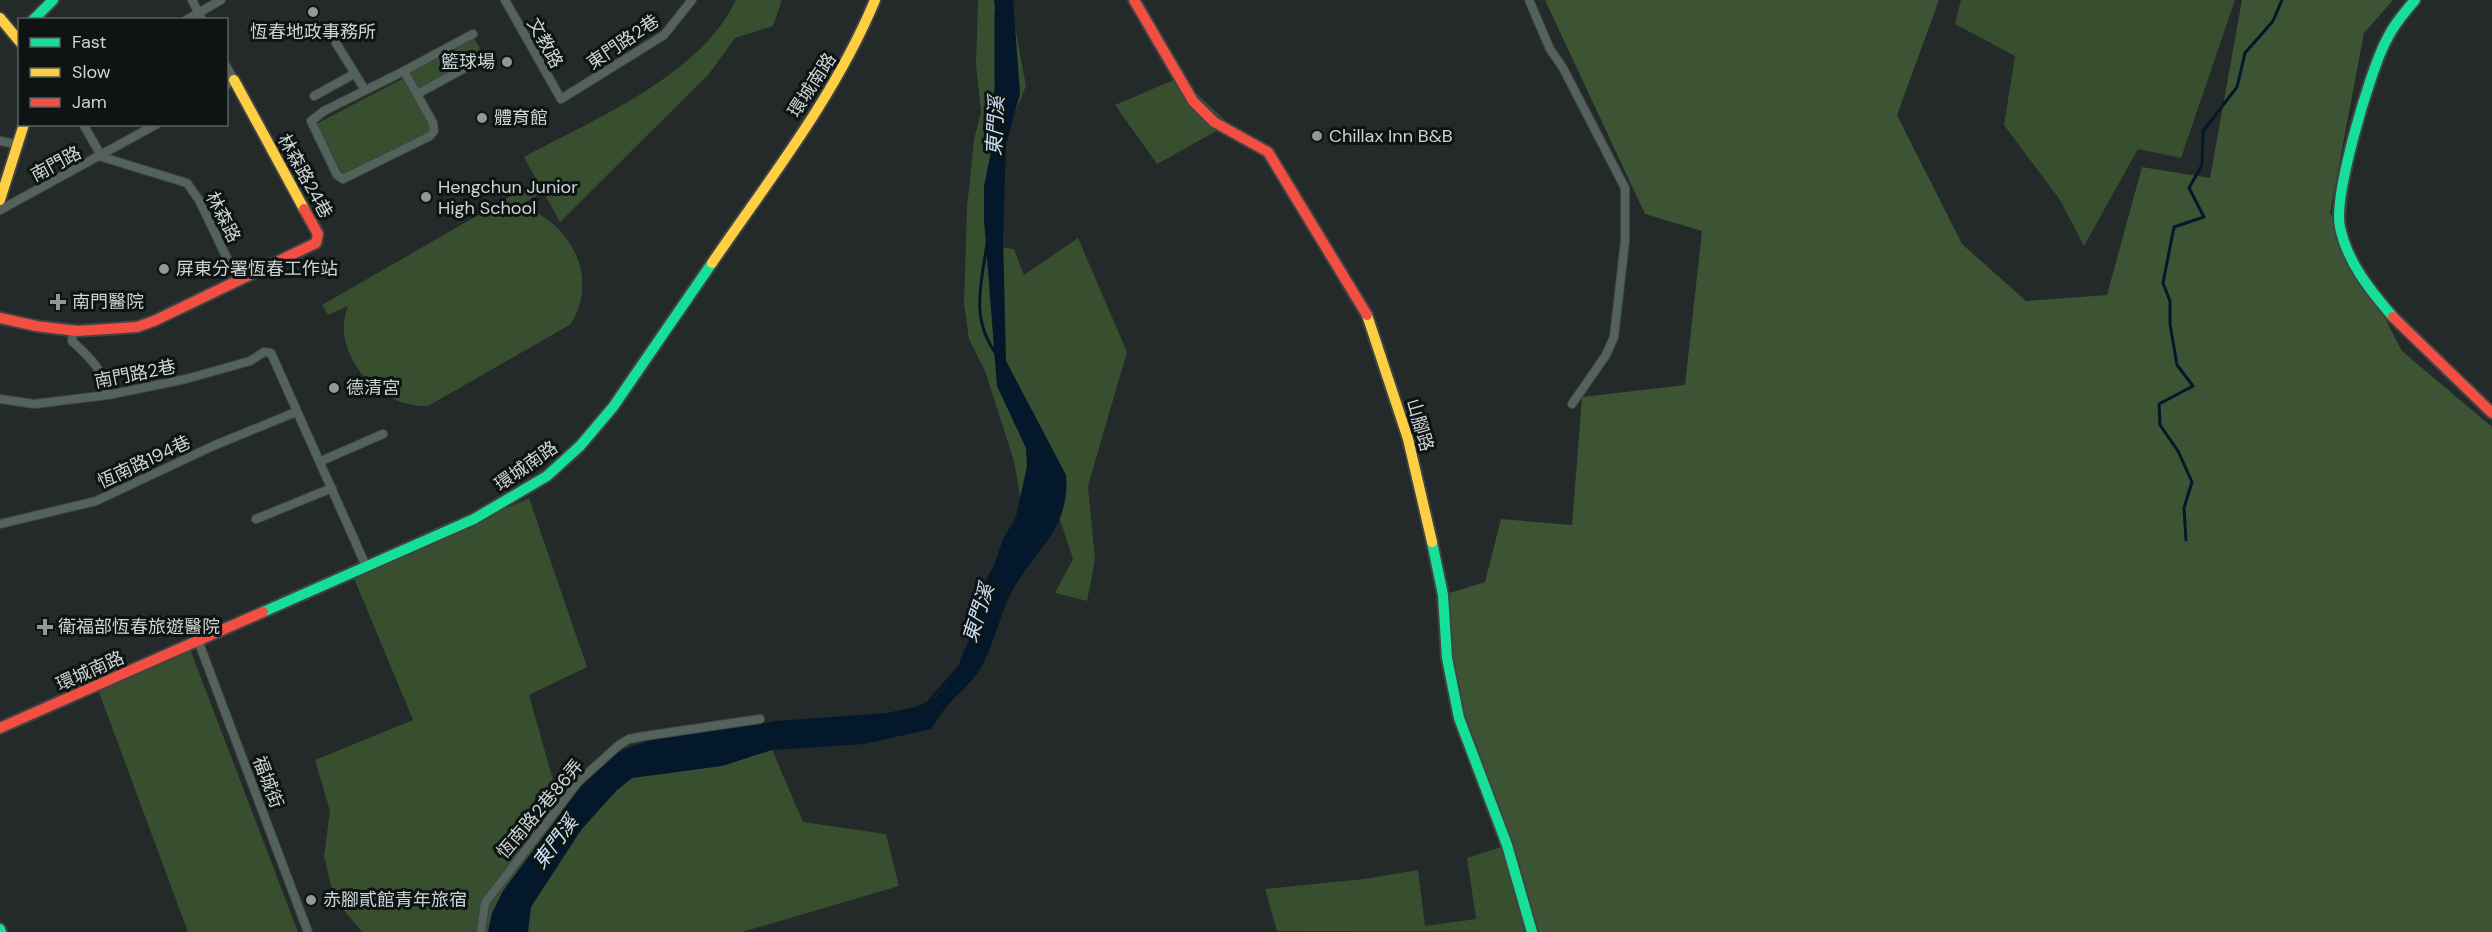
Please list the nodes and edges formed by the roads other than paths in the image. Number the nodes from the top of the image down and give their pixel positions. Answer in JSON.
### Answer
{"nodes":[{"id":1,"x":53,"y":0,"type":"edge"},
{"id":2,"x":192,"y":0,"type":"edge"},
{"id":3,"x":221,"y":0,"type":"edge"},
{"id":4,"x":505,"y":0,"type":"edge"},
{"id":5,"x":692,"y":0,"type":"edge"},
{"id":6,"x":875,"y":0,"type":"edge"},
{"id":7,"x":1134,"y":0,"type":"edge"},
{"id":8,"x":1529,"y":0,"type":"edge"},
{"id":9,"x":2415,"y":0,"type":"edge"},
{"id":10,"x":200,"y":16,"type":"edge"},
{"id":11,"x":0,"y":18,"type":"edge"},
{"id":12,"x":35,"y":18,"type":"edge"},
{"id":13,"x":473,"y":34,"type":"dead end"},
{"id":14,"x":18,"y":37,"type":"edge"},
{"id":15,"x":336,"y":43,"type":"dead end"},
{"id":16,"x":446,"y":49,"type":"junction"},
{"id":17,"x":486,"y":57,"type":"dead end"},
{"id":18,"x":404,"y":71,"type":"junction"},
{"id":19,"x":459,"y":71,"type":"junction"},
{"id":20,"x":354,"y":74,"type":"junction"},
{"id":21,"x":230,"y":82,"type":"edge"},
{"id":22,"x":365,"y":90,"type":"junction"},
{"id":23,"x":417,"y":94,"type":"junction"},
{"id":24,"x":561,"y":99,"type":"joint"},
{"id":25,"x":324,"y":111,"type":"junction"},
{"id":26,"x":23,"y":126,"type":"edge"},
{"id":27,"x":84,"y":126,"type":"edge"},
{"id":28,"x":155,"y":126,"type":"edge"},
{"id":29,"x":0,"y":141,"type":"edge"},
{"id":30,"x":16,"y":144,"type":"junction"},
{"id":31,"x":102,"y":157,"type":"junction"},
{"id":32,"x":0,"y":200,"type":"edge"},
{"id":33,"x":0,"y":210,"type":"edge"},
{"id":34,"x":238,"y":281,"type":"junction"},
{"id":35,"x":0,"y":318,"type":"edge"},
{"id":36,"x":74,"y":329,"type":"junction"},
{"id":37,"x":108,"y":395,"type":"junction"},
{"id":38,"x":0,"y":399,"type":"edge"},
{"id":39,"x":1572,"y":404,"type":"dead end"},
{"id":40,"x":296,"y":412,"type":"junction"},
{"id":41,"x":2492,"y":413,"type":"edge"},
{"id":42,"x":383,"y":434,"type":"dead end"},
{"id":43,"x":321,"y":461,"type":"junction"},
{"id":44,"x":332,"y":488,"type":"junction"},
{"id":45,"x":256,"y":519,"type":"dead end"},
{"id":46,"x":0,"y":524,"type":"edge"},
{"id":47,"x":366,"y":566,"type":"junction"},
{"id":48,"x":199,"y":643,"type":"junction"},
{"id":49,"x":760,"y":719,"type":"dead end"},
{"id":50,"x":0,"y":728,"type":"edge"},
{"id":51,"x":308,"y":932,"type":"edge"},
{"id":52,"x":481,"y":932,"type":"edge"},
{"id":53,"x":1532,"y":932,"type":"edge"}],
"edges":[{"from":1,"to":12,"type":"street"},
{"from":2,"to":10,"type":"street"},
{"from":3,"to":10,"type":"street"},
{"from":4,"to":24,"type":"street","name":"文教路"},
{"from":5,"to":24,"type":"street","name":"東門路2巷"},
{"from":6,"to":47,"type":"street","name":"環城南路"},
{"from":7,"to":53,"type":"street","name":"山腳路"},
{"from":8,"to":39,"type":"street"},
{"from":9,"to":41,"type":"street"},
{"from":11,"to":14,"type":"street"},
{"from":13,"to":16,"type":"street"},
{"from":15,"to":20,"type":"street"},
{"from":16,"to":18,"type":"street"},
{"from":16,"to":19,"type":"street"},
{"from":17,"to":19,"type":"street"},
{"from":18,"to":22,"type":"street"},
{"from":18,"to":23,"type":"street"},
{"from":19,"to":23,"type":"street"},
{"from":20,"to":22,"type":"street"},
{"from":20,"to":25,"type":"street"},
{"from":21,"to":34,"type":"street","name":"林森路24巷"},
{"from":22,"to":25,"type":"street"},
{"from":23,"to":25,"type":"street"},
{"from":26,"to":30,"type":"street"},
{"from":27,"to":31,"type":"street"},
{"from":28,"to":31,"type":"street","name":"南門路"},
{"from":29,"to":30,"type":"street"},
{"from":30,"to":32,"type":"street"},
{"from":31,"to":33,"type":"street","name":"南門路"},
{"from":31,"to":34,"type":"street","name":"林森路"},
{"from":34,"to":36,"type":"street"},
{"from":35,"to":36,"type":"street"},
{"from":36,"to":37,"type":"street"},
{"from":37,"to":38,"type":"street","name":"南門路2巷"},
{"from":37,"to":40,"type":"street","name":"南門路2巷"},
{"from":40,"to":43,"type":"street"},
{"from":40,"to":46,"type":"street","name":"恆南路194巷"},
{"from":42,"to":43,"type":"street"},
{"from":43,"to":44,"type":"street"},
{"from":44,"to":45,"type":"street"},
{"from":44,"to":47,"type":"street"},
{"from":47,"to":48,"type":"street","name":"環城南路"},
{"from":48,"to":50,"type":"street","name":"環城南路"},
{"from":48,"to":51,"type":"street","name":"福城街"},
{"from":49,"to":52,"type":"street","name":"恆南路2巷86弄"}]}
